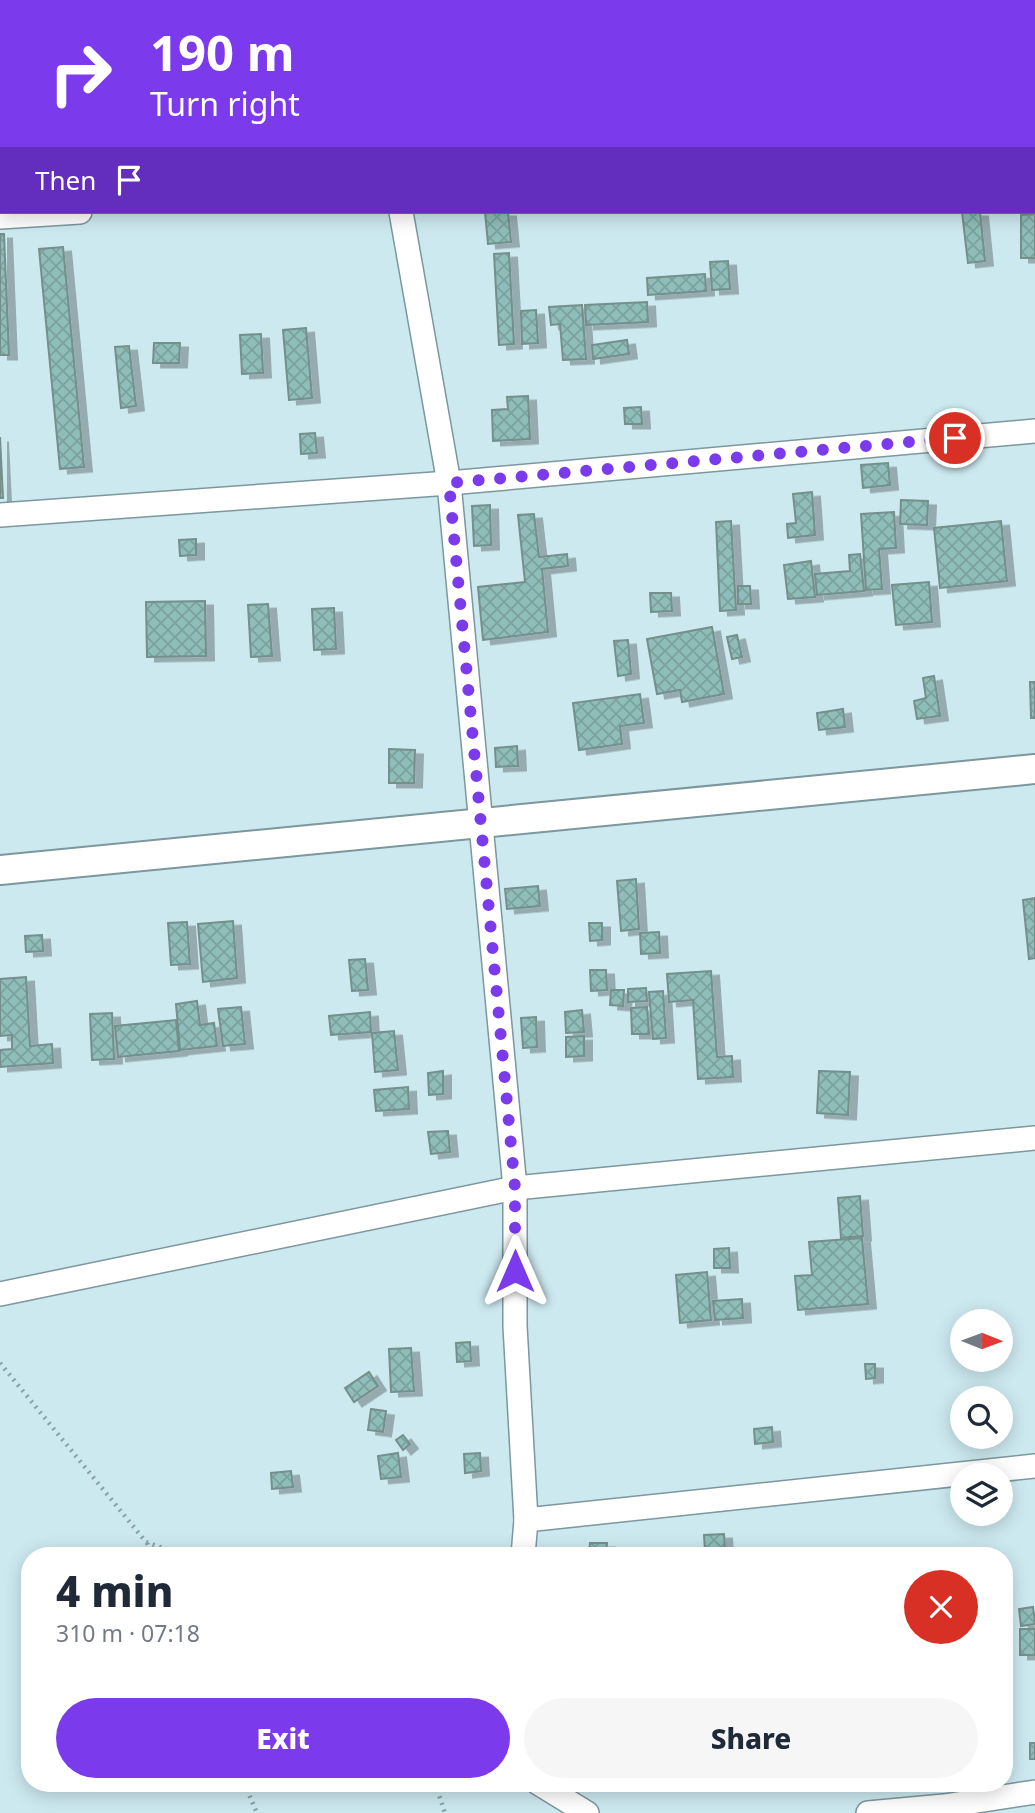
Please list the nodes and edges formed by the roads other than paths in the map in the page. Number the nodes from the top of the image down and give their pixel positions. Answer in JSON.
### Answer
{"nodes":[{"id":1,"x":48,"y":214,"type":"edge"},
{"id":2,"x":401,"y":214,"type":"edge"},
{"id":3,"x":0,"y":217,"type":"edge"},
{"id":4,"x":1035,"y":431,"type":"edge"},
{"id":5,"x":449,"y":483,"type":"junction"},
{"id":6,"x":0,"y":515,"type":"edge"},
{"id":7,"x":1035,"y":769,"type":"edge"},
{"id":8,"x":481,"y":824,"type":"junction"},
{"id":9,"x":0,"y":870,"type":"edge"},
{"id":10,"x":1035,"y":1138,"type":"edge"},
{"id":11,"x":515,"y":1188,"type":"junction"},
{"id":12,"x":0,"y":1294,"type":"edge"},
{"id":13,"x":1035,"y":1466,"type":"edge"},
{"id":14,"x":526,"y":1520,"type":"junction"},
{"id":15,"x":524,"y":1547,"type":"edge"},
{"id":16,"x":553,"y":1792,"type":"edge"},
{"id":17,"x":1035,"y":1792,"type":"edge"},
{"id":18,"x":587,"y":1813,"type":"edge"},
{"id":19,"x":869,"y":1813,"type":"edge"}],
"edges":[{"from":1,"to":3,"type":"street"},
{"from":2,"to":5,"type":"street"},
{"from":4,"to":5,"type":"street"},
{"from":5,"to":6,"type":"street"},
{"from":5,"to":8,"type":"street"},
{"from":7,"to":8,"type":"street"},
{"from":8,"to":9,"type":"street"},
{"from":8,"to":11,"type":"street"},
{"from":10,"to":11,"type":"street"},
{"from":11,"to":12,"type":"street"},
{"from":11,"to":14,"type":"street"},
{"from":13,"to":14,"type":"street"},
{"from":14,"to":15,"type":"street"},
{"from":16,"to":18,"type":"street"},
{"from":17,"to":19,"type":"street"}]}
